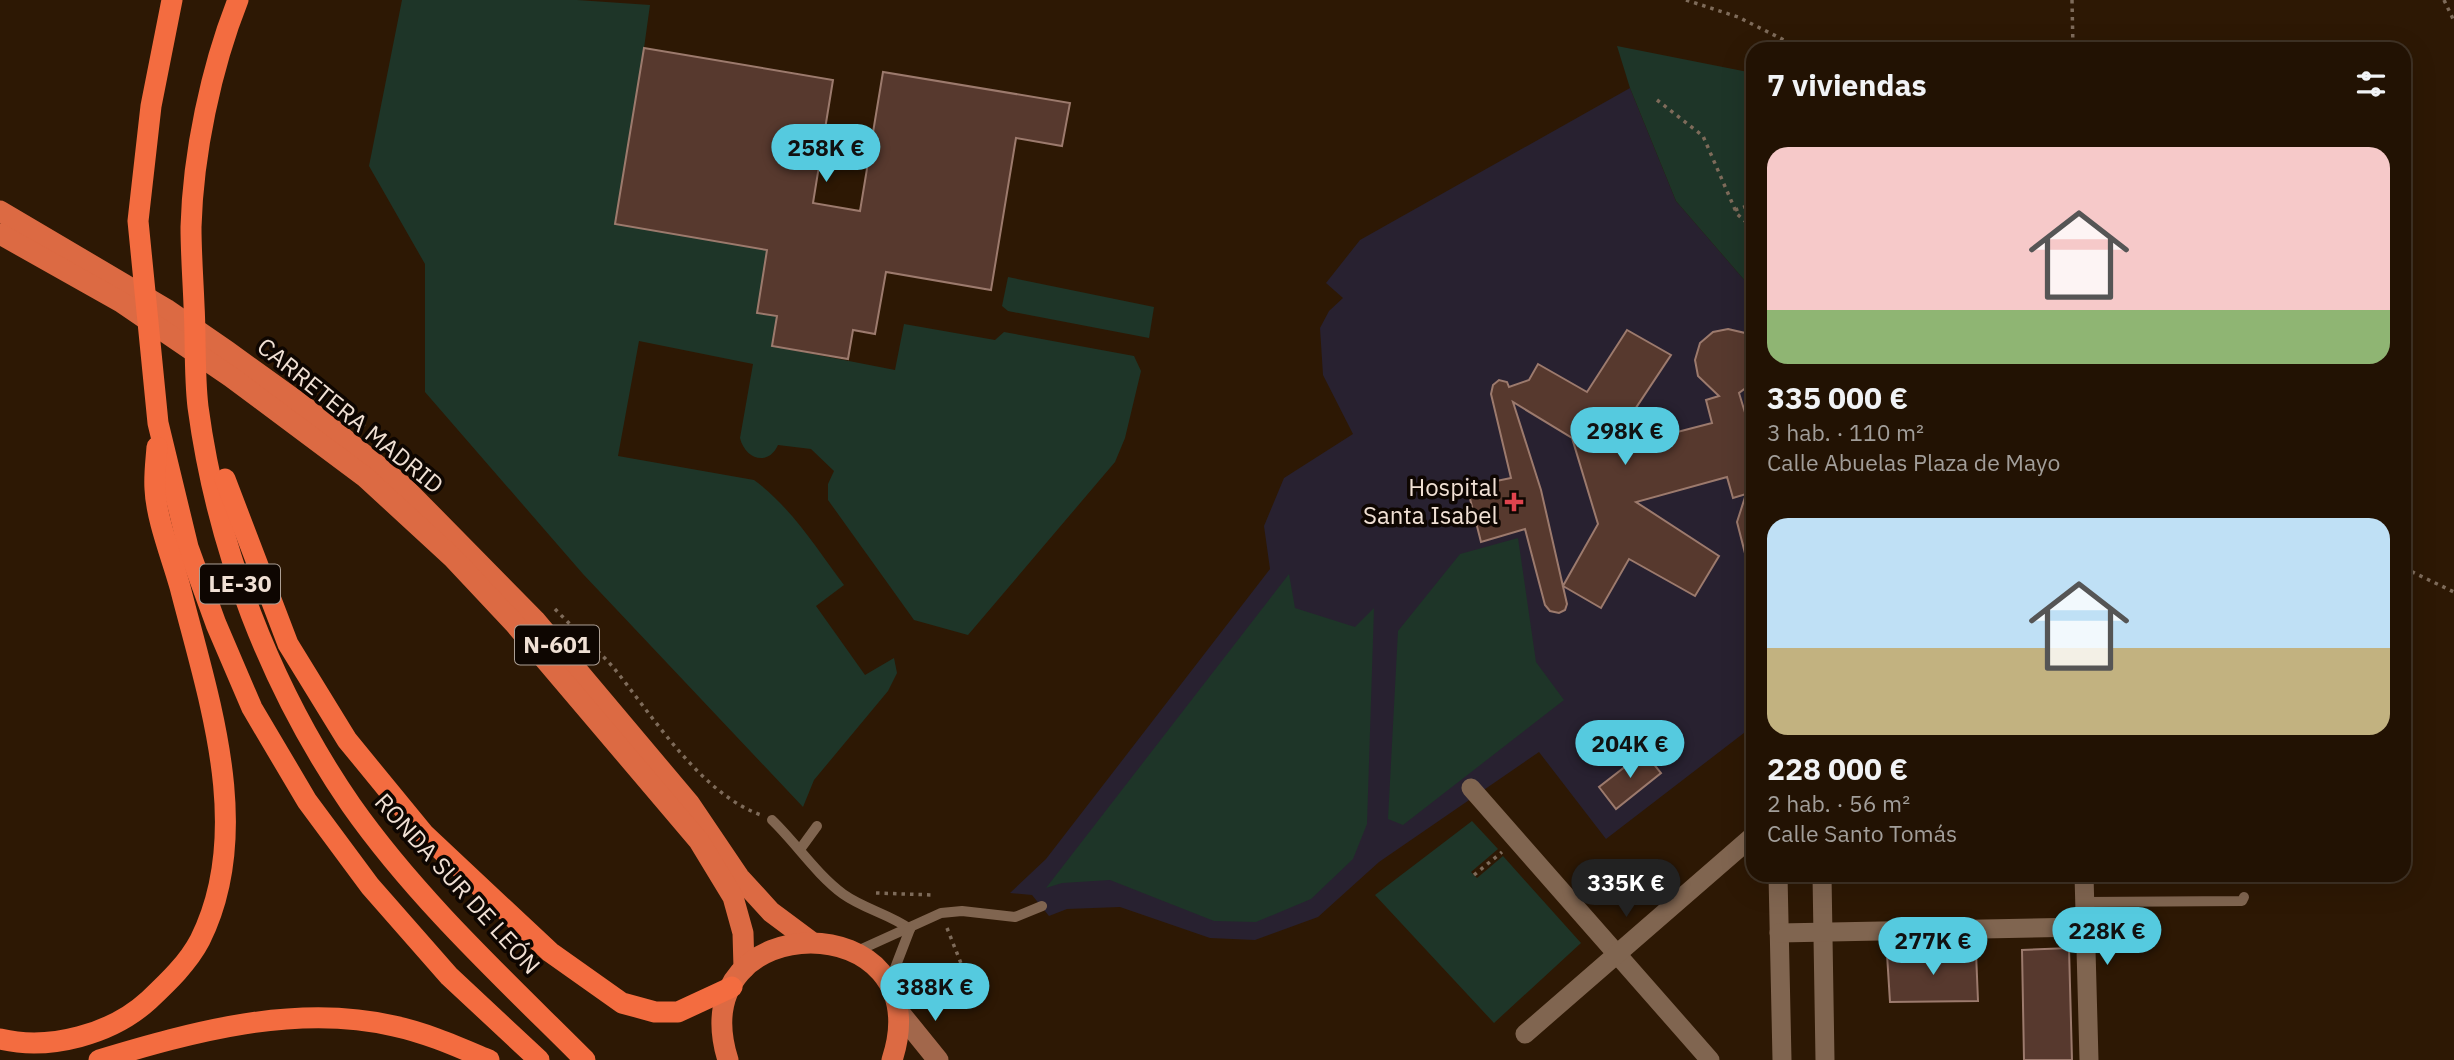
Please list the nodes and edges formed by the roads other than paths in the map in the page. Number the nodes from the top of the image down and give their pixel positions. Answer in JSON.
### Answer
{"nodes":[{"id":1,"x":172,"y":0,"type":"edge"},
{"id":2,"x":238,"y":0,"type":"edge"},
{"id":3,"x":0,"y":211,"type":"edge"},
{"id":4,"x":0,"y":234,"type":"edge"},
{"id":5,"x":198,"y":406,"type":"junction"},
{"id":6,"x":158,"y":424,"type":"junction"},
{"id":7,"x":1471,"y":788,"type":"dead end"},
{"id":8,"x":772,"y":820,"type":"dead end"},
{"id":9,"x":817,"y":826,"type":"dead end"},
{"id":10,"x":1746,"y":842,"type":"edge"},
{"id":11,"x":801,"y":848,"type":"junction"},
{"id":12,"x":1778,"y":882,"type":"edge"},
{"id":13,"x":1822,"y":882,"type":"edge"},
{"id":14,"x":2084,"y":882,"type":"edge"},
{"id":15,"x":2244,"y":897,"type":"dead end"},
{"id":16,"x":2085,"y":902,"type":"junction"},
{"id":17,"x":1042,"y":906,"type":"dead end"},
{"id":18,"x":2086,"y":927,"type":"junction"},
{"id":19,"x":910,"y":929,"type":"junction"},
{"id":20,"x":1823,"y":932,"type":"junction"},
{"id":21,"x":1779,"y":933,"type":"junction"},
{"id":22,"x":810,"y":941,"type":"junction"},
{"id":23,"x":855,"y":952,"type":"junction"},
{"id":24,"x":1616,"y":954,"type":"junction"},
{"id":25,"x":744,"y":968,"type":"junction"},
{"id":26,"x":732,"y":987,"type":"junction"},
{"id":27,"x":892,"y":990,"type":"junction"},
{"id":28,"x":899,"y":1012,"type":"junction"},
{"id":29,"x":1525,"y":1034,"type":"dead end"},
{"id":30,"x":0,"y":1040,"type":"edge"},
{"id":31,"x":99,"y":1060,"type":"edge"},
{"id":32,"x":489,"y":1060,"type":"edge"},
{"id":33,"x":539,"y":1060,"type":"edge"},
{"id":34,"x":585,"y":1060,"type":"edge"},
{"id":35,"x":728,"y":1060,"type":"edge"},
{"id":36,"x":892,"y":1060,"type":"edge"},
{"id":37,"x":938,"y":1060,"type":"edge"},
{"id":38,"x":1710,"y":1060,"type":"edge"},
{"id":39,"x":1782,"y":1060,"type":"edge"},
{"id":40,"x":1825,"y":1060,"type":"edge"},
{"id":41,"x":2089,"y":1060,"type":"edge"}],
"edges":[{"from":1,"to":6,"type":"highway","number":"LE-30"},
{"from":2,"to":5,"type":"highway","name":"RONDA SUR DE LEÓN","number":"LE-30"},
{"from":3,"to":22,"type":"highway","name":"CARRETERA MADRID","number":"N-601"},
{"from":4,"to":25,"type":"highway","name":"CARRETERA MADRID","number":"N-601"},
{"from":5,"to":26,"type":"highway"},
{"from":5,"to":34,"type":"highway","name":"RONDA SUR DE LEÓN","number":"LE-30"},
{"from":6,"to":30,"type":"highway"},
{"from":6,"to":33,"type":"highway","number":"LE-30"},
{"from":7,"to":24,"type":"street"},
{"from":8,"to":11,"type":"lane"},
{"from":9,"to":11,"type":"lane"},
{"from":10,"to":24,"type":"street"},
{"from":11,"to":19,"type":"lane"},
{"from":12,"to":21,"type":"street"},
{"from":13,"to":20,"type":"street"},
{"from":14,"to":16,"type":"street"},
{"from":15,"to":16,"type":"lane"},
{"from":16,"to":18,"type":"street"},
{"from":17,"to":19,"type":"lane"},
{"from":18,"to":20,"type":"street"},
{"from":18,"to":41,"type":"street"},
{"from":19,"to":23,"type":"lane"},
{"from":19,"to":27,"type":"lane"},
{"from":20,"to":21,"type":"street"},
{"from":20,"to":40,"type":"street"},
{"from":21,"to":39,"type":"street"},
{"from":22,"to":23,"type":"highway","number":"N-601"},
{"from":22,"to":25,"type":"highway","number":"N-601"},
{"from":23,"to":27,"type":"highway","number":"N-601"},
{"from":24,"to":29,"type":"street"},
{"from":24,"to":38,"type":"street"},
{"from":25,"to":26,"type":"highway","number":"N-601"},
{"from":26,"to":35,"type":"highway","number":"N-601"},
{"from":27,"to":28,"type":"highway","number":"N-601"},
{"from":28,"to":36,"type":"highway","number":"N-601"},
{"from":28,"to":37,"type":"main road"},
{"from":31,"to":32,"type":"highway"}]}
